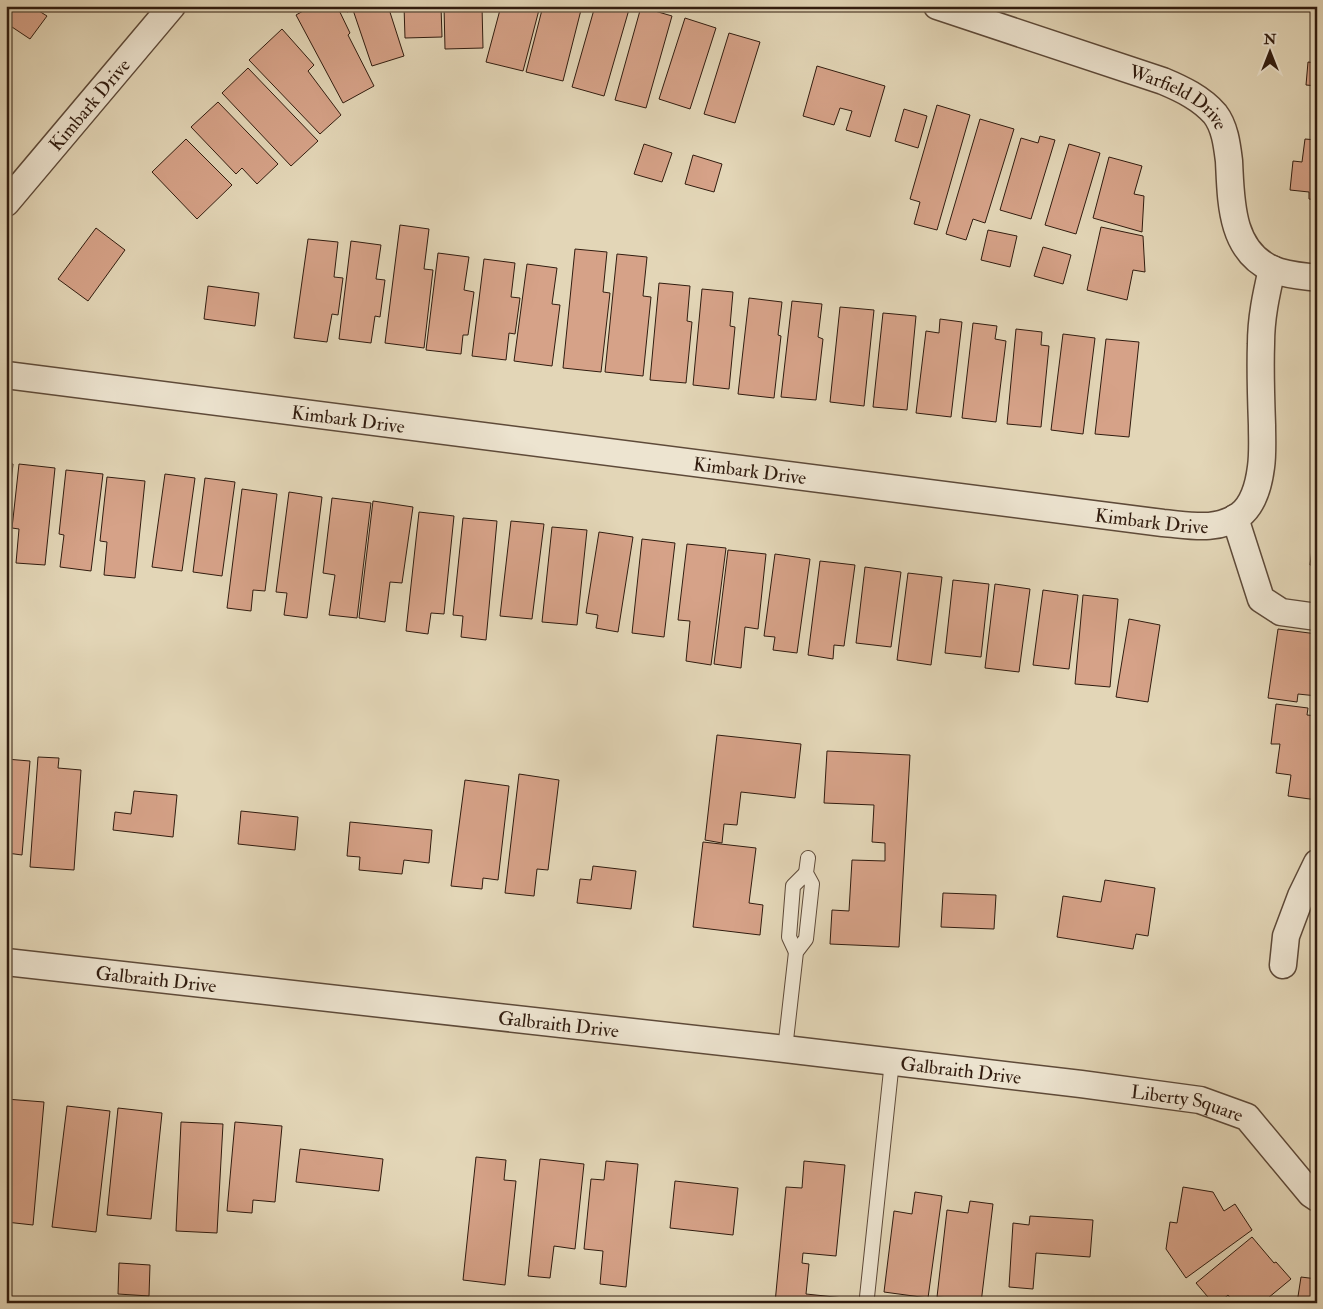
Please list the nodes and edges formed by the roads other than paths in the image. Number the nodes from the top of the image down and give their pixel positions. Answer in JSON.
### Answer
{"nodes":[{"id":1,"x":937,"y":6,"type":"edge"},
{"id":2,"x":158,"y":11,"type":"edge"},
{"id":3,"x":6,"y":203,"type":"edge"},
{"id":4,"x":1272,"y":269,"type":"junction"},
{"id":5,"x":1317,"y":278,"type":"edge"},
{"id":6,"x":6,"y":375,"type":"edge"},
{"id":7,"x":1235,"y":518,"type":"junction"},
{"id":8,"x":1317,"y":617,"type":"edge"},
{"id":9,"x":808,"y":858,"type":"dead end"},
{"id":10,"x":1317,"y":863,"type":"edge"},
{"id":11,"x":6,"y":962,"type":"edge"},
{"id":12,"x":1283,"y":966,"type":"dead end"},
{"id":13,"x":785,"y":1049,"type":"junction"},
{"id":14,"x":892,"y":1061,"type":"junction"},
{"id":15,"x":1110,"y":1088,"type":"joint"},
{"id":16,"x":1317,"y":1198,"type":"edge"},
{"id":17,"x":867,"y":1297,"type":"dead end"}],
"edges":[{"from":1,"to":4,"type":"street","name":"Warfield Drive"},
{"from":2,"to":3,"type":"street","name":"Kimbark Drive"},
{"from":4,"to":5,"type":"street","name":"Warfield Drive"},
{"from":4,"to":7,"type":"street","name":"Kimbark Drive"},
{"from":6,"to":7,"type":"street","name":"Kimbark Drive"},
{"from":7,"to":8,"type":"street"},
{"from":9,"to":13,"type":"lane"},
{"from":10,"to":12,"type":"street"},
{"from":11,"to":13,"type":"street","name":"Galbraith Drive"},
{"from":13,"to":14,"type":"street","name":"Galbraith Drive"},
{"from":14,"to":15,"type":"street","name":"Galbraith Drive"},
{"from":14,"to":17,"type":"lane"},
{"from":15,"to":16,"type":"street","name":"Liberty Square"}]}
